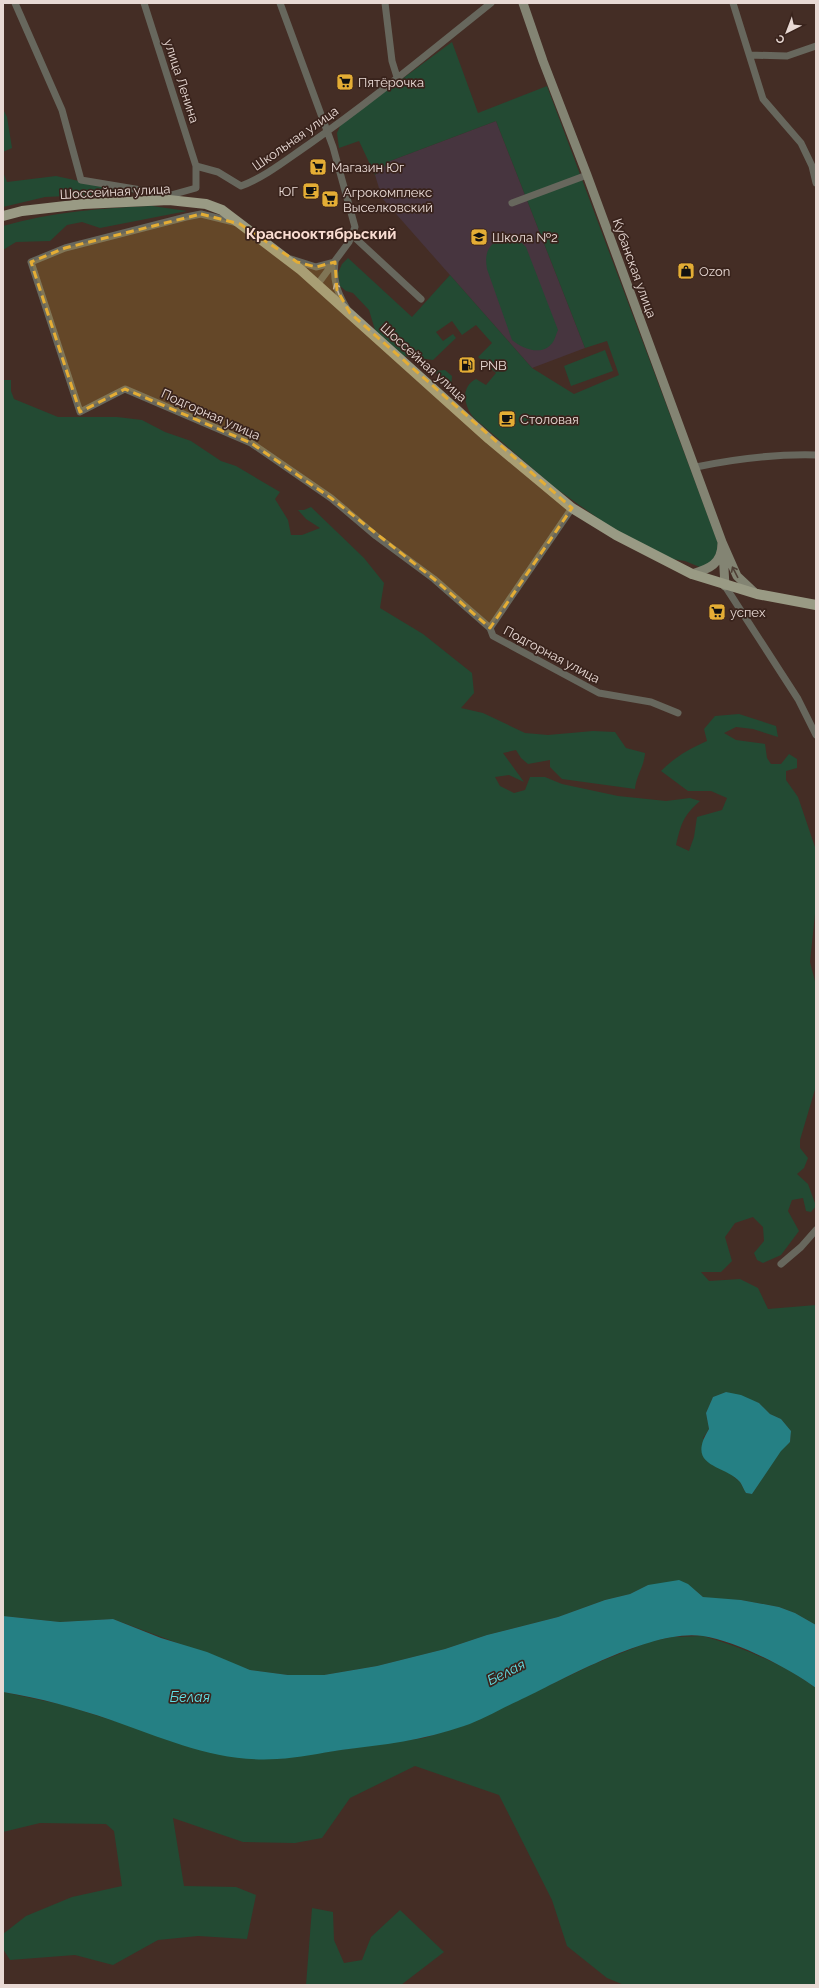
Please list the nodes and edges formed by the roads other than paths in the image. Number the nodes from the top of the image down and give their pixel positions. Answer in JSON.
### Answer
{"nodes":[{"id":1,"x":15,"y":3,"type":"edge"},
{"id":2,"x":144,"y":3,"type":"edge"},
{"id":3,"x":280,"y":3,"type":"edge"},
{"id":4,"x":385,"y":3,"type":"edge"},
{"id":5,"x":491,"y":3,"type":"edge"},
{"id":6,"x":523,"y":3,"type":"edge"},
{"id":7,"x":733,"y":3,"type":"edge"},
{"id":8,"x":816,"y":46,"type":"edge"},
{"id":9,"x":750,"y":55,"type":"junction"},
{"id":10,"x":397,"y":77,"type":"junction"},
{"id":11,"x":326,"y":132,"type":"junction"},
{"id":12,"x":196,"y":166,"type":"junction"},
{"id":13,"x":587,"y":175,"type":"junction"},
{"id":14,"x":816,"y":183,"type":"edge"},
{"id":15,"x":512,"y":203,"type":"dead end"},
{"id":16,"x":3,"y":216,"type":"edge"},
{"id":17,"x":240,"y":224,"type":"junction"},
{"id":18,"x":352,"y":235,"type":"junction"},
{"id":19,"x":280,"y":254,"type":"junction"},
{"id":20,"x":334,"y":262,"type":"junction"},
{"id":21,"x":317,"y":285,"type":"junction"},
{"id":22,"x":421,"y":299,"type":"dead end"},
{"id":23,"x":350,"y":313,"type":"junction"},
{"id":24,"x":816,"y":455,"type":"edge"},
{"id":25,"x":696,"y":467,"type":"junction"},
{"id":26,"x":572,"y":508,"type":"junction"},
{"id":27,"x":722,"y":542,"type":"junction"},
{"id":28,"x":692,"y":574,"type":"junction"},
{"id":29,"x":725,"y":586,"type":"junction"},
{"id":30,"x":756,"y":594,"type":"junction"},
{"id":31,"x":816,"y":605,"type":"edge"},
{"id":32,"x":490,"y":628,"type":"junction"},
{"id":33,"x":678,"y":713,"type":"dead end"},
{"id":34,"x":816,"y":735,"type":"edge"},
{"id":35,"x":816,"y":1230,"type":"edge"},
{"id":36,"x":781,"y":1264,"type":"dead end"}],
"edges":[{"from":1,"to":12,"type":"street"},
{"from":2,"to":12,"type":"street","name":"улица Ленина"},
{"from":3,"to":11,"type":"street"},
{"from":4,"to":10,"type":"street"},
{"from":5,"to":10,"type":"street","name":"Школьная улица"},
{"from":6,"to":13,"type":"main road","name":"Кубанская улица"},
{"from":7,"to":9,"type":"street"},
{"from":8,"to":9,"type":"street"},
{"from":9,"to":14,"type":"street"},
{"from":10,"to":11,"type":"street","name":"Школьная улица"},
{"from":11,"to":12,"type":"street","name":"Школьная улица"},
{"from":11,"to":18,"type":"street"},
{"from":13,"to":15,"type":"street"},
{"from":13,"to":25,"type":"main road","name":"Кубанская улица"},
{"from":16,"to":17,"type":"main road","name":"Шоссейная улица"},
{"from":17,"to":19,"type":"main road","name":"Шоссейная улица"},
{"from":17,"to":32,"type":"street","name":"Подгорная улица"},
{"from":18,"to":20,"type":"street"},
{"from":18,"to":22,"type":"street"},
{"from":19,"to":20,"type":"street"},
{"from":19,"to":21,"type":"main road","name":"Шоссейная улица"},
{"from":20,"to":21,"type":"street"},
{"from":23,"to":20,"type":"street","one_way":true},
{"from":21,"to":23,"type":"main road","name":"Шоссейная улица"},
{"from":23,"to":26,"type":"main road","name":"Шоссейная улица"},
{"from":24,"to":25,"type":"street"},
{"from":25,"to":27,"type":"main road","name":"Кубанская улица"},
{"from":26,"to":28,"type":"main road","name":"Шоссейная улица"},
{"from":26,"to":32,"type":"street"},
{"from":27,"to":28,"type":"main road"},
{"from":27,"to":29,"type":"main road"},
{"from":30,"to":27,"type":"main road","one_way":true},
{"from":28,"to":29,"type":"main road","name":"Шоссейная улица"},
{"from":29,"to":30,"type":"main road","name":"Шоссейная улица"},
{"from":29,"to":34,"type":"street"},
{"from":30,"to":31,"type":"main road","name":"Шоссейная улица"},
{"from":32,"to":33,"type":"street","name":"Подгорная улица"},
{"from":35,"to":36,"type":"street"}]}
